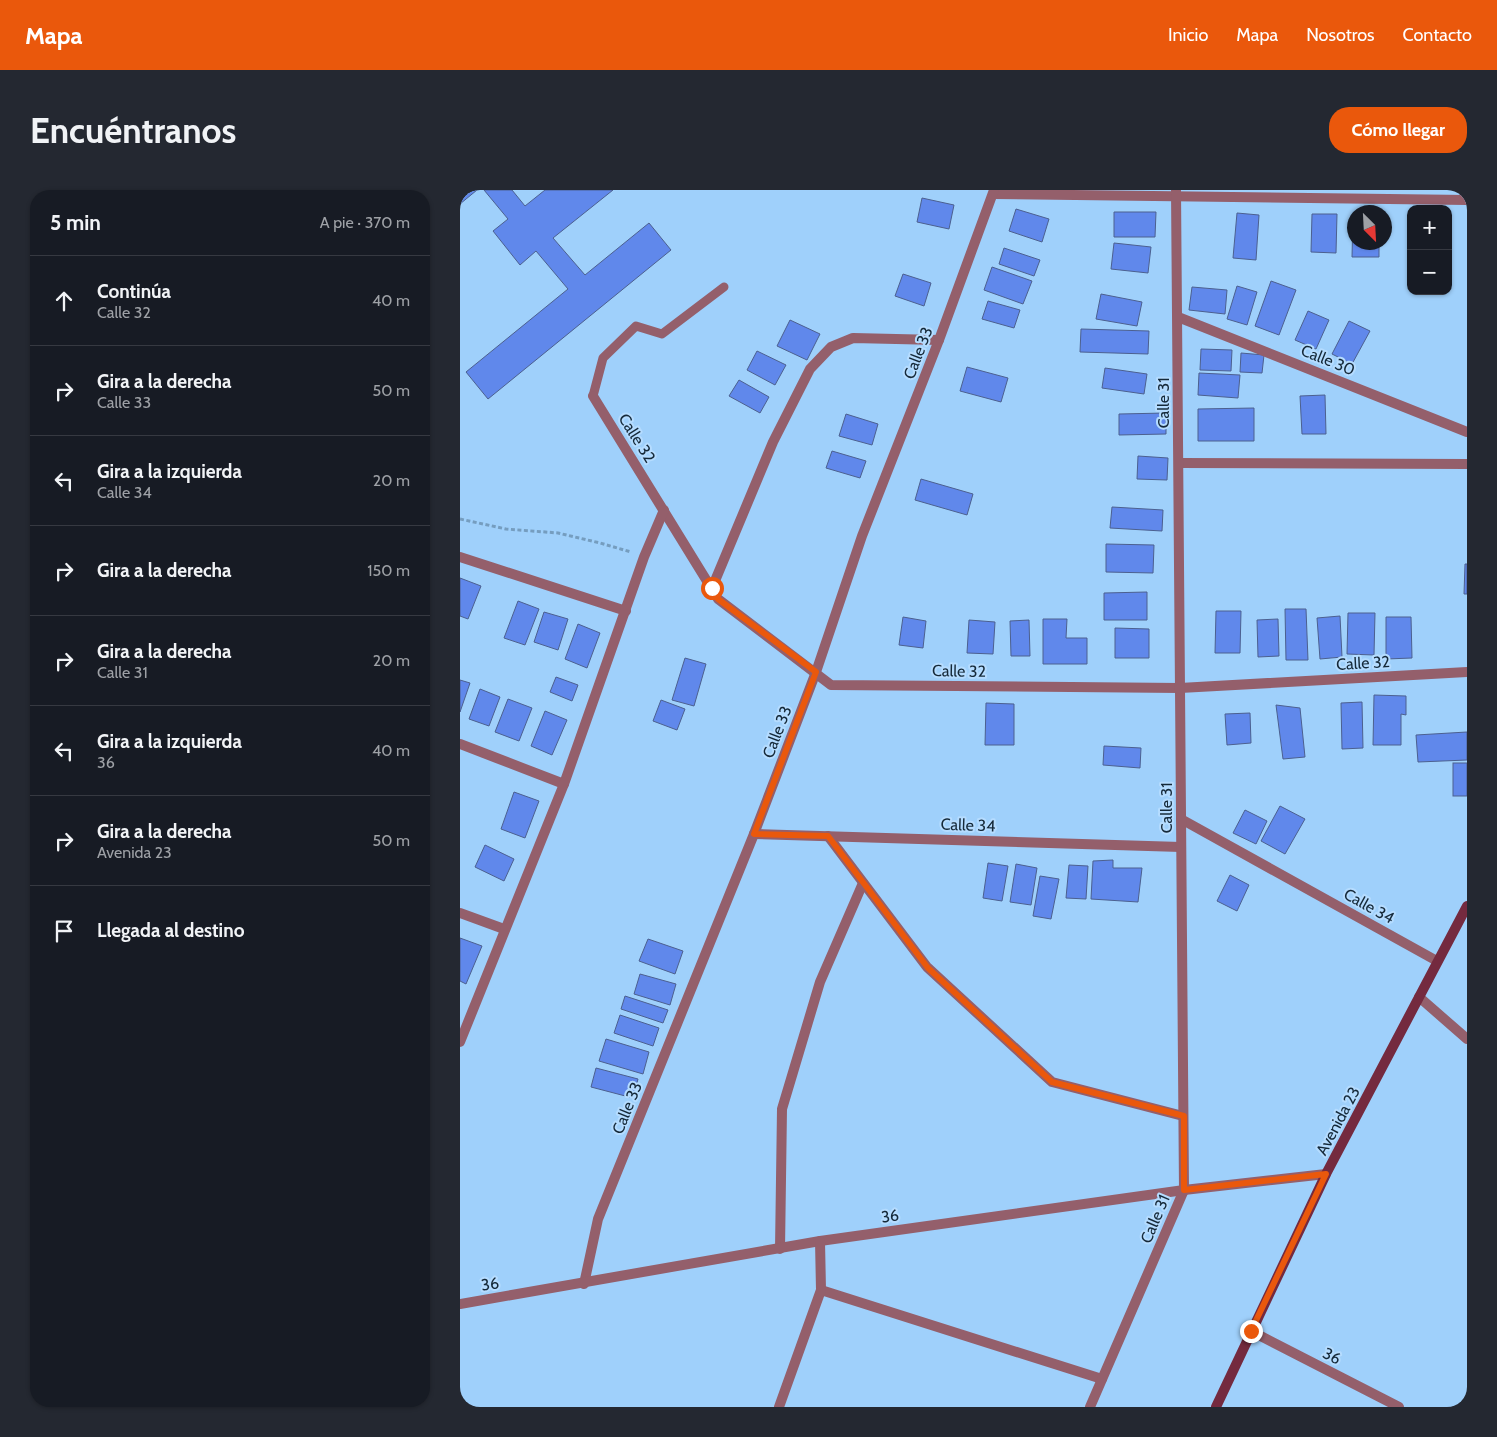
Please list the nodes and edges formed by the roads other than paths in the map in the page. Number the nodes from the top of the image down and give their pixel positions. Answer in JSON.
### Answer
{"nodes":[{"id":1,"x":994,"y":192,"type":"edge"},
{"id":2,"x":1176,"y":193,"type":"edge"},
{"id":3,"x":1467,"y":200,"type":"edge"},
{"id":4,"x":724,"y":287,"type":"dead end"},
{"id":5,"x":1178,"y":317,"type":"junction"},
{"id":6,"x":939,"y":340,"type":"junction"},
{"id":7,"x":593,"y":396,"type":"joint"},
{"id":8,"x":1467,"y":432,"type":"edge"},
{"id":9,"x":1178,"y":463,"type":"junction"},
{"id":10,"x":1467,"y":464,"type":"edge"},
{"id":11,"x":664,"y":510,"type":"junction"},
{"id":12,"x":460,"y":557,"type":"edge"},
{"id":13,"x":712,"y":588,"type":"junction"},
{"id":14,"x":626,"y":611,"type":"junction"},
{"id":15,"x":816,"y":672,"type":"junction"},
{"id":16,"x":1467,"y":672,"type":"edge"},
{"id":17,"x":1180,"y":688,"type":"junction"},
{"id":18,"x":460,"y":744,"type":"edge"},
{"id":19,"x":564,"y":784,"type":"junction"},
{"id":20,"x":1181,"y":819,"type":"junction"},
{"id":21,"x":754,"y":834,"type":"junction"},
{"id":22,"x":828,"y":836,"type":"junction"},
{"id":23,"x":1181,"y":847,"type":"junction"},
{"id":24,"x":863,"y":883,"type":"junction"},
{"id":25,"x":1467,"y":906,"type":"edge"},
{"id":26,"x":460,"y":913,"type":"edge"},
{"id":27,"x":504,"y":929,"type":"junction"},
{"id":28,"x":1437,"y":961,"type":"junction"},
{"id":29,"x":1419,"y":997,"type":"junction"},
{"id":30,"x":1467,"y":1039,"type":"edge"},
{"id":31,"x":460,"y":1042,"type":"edge"},
{"id":32,"x":1184,"y":1116,"type":"junction"},
{"id":33,"x":1326,"y":1174,"type":"junction"},
{"id":34,"x":1184,"y":1190,"type":"junction"},
{"id":35,"x":820,"y":1241,"type":"junction"},
{"id":36,"x":780,"y":1248,"type":"junction"},
{"id":37,"x":584,"y":1284,"type":"junction"},
{"id":38,"x":821,"y":1290,"type":"junction"},
{"id":39,"x":460,"y":1304,"type":"edge"},
{"id":40,"x":1251,"y":1331,"type":"junction"},
{"id":41,"x":1102,"y":1379,"type":"junction"},
{"id":42,"x":779,"y":1407,"type":"edge"},
{"id":43,"x":1090,"y":1407,"type":"edge"},
{"id":44,"x":1216,"y":1407,"type":"edge"},
{"id":45,"x":1399,"y":1407,"type":"edge"}],
"edges":[{"from":1,"to":2,"type":"street"},
{"from":1,"to":6,"type":"street","name":"Calle 33"},
{"from":2,"to":3,"type":"street"},
{"from":2,"to":5,"type":"street","name":"Calle 31"},
{"from":4,"to":7,"type":"lane"},
{"from":5,"to":8,"type":"street","name":"Calle 30"},
{"from":5,"to":9,"type":"street","name":"Calle 31"},
{"from":6,"to":13,"type":"street"},
{"from":6,"to":15,"type":"street","name":"Calle 33"},
{"from":7,"to":11,"type":"street","name":"Calle 32"},
{"from":9,"to":10,"type":"street"},
{"from":9,"to":17,"type":"street","name":"Calle 31"},
{"from":11,"to":13,"type":"street","name":"Calle 32"},
{"from":11,"to":14,"type":"street"},
{"from":12,"to":14,"type":"street"},
{"from":13,"to":15,"type":"street","name":"Calle 32"},
{"from":14,"to":19,"type":"street"},
{"from":15,"to":17,"type":"street","name":"Calle 32"},
{"from":15,"to":21,"type":"street","name":"Calle 33"},
{"from":16,"to":17,"type":"street","name":"Calle 32"},
{"from":17,"to":20,"type":"street","name":"Calle 31"},
{"from":18,"to":19,"type":"street"},
{"from":19,"to":27,"type":"street"},
{"from":20,"to":23,"type":"street","name":"Calle 31"},
{"from":20,"to":28,"type":"street","name":"Calle 34"},
{"from":21,"to":22,"type":"street","name":"Calle 34"},
{"from":21,"to":37,"type":"street","name":"Calle 33"},
{"from":22,"to":23,"type":"street","name":"Calle 34"},
{"from":22,"to":24,"type":"street"},
{"from":23,"to":32,"type":"street","name":"Calle 31"},
{"from":24,"to":32,"type":"street"},
{"from":24,"to":36,"type":"street"},
{"from":25,"to":28,"type":"main road","name":"Avenida 23"},
{"from":26,"to":27,"type":"street"},
{"from":27,"to":31,"type":"street"},
{"from":28,"to":29,"type":"main road","name":"Avenida 23"},
{"from":29,"to":30,"type":"street"},
{"from":29,"to":33,"type":"main road","name":"Avenida 23"},
{"from":32,"to":34,"type":"street","name":"Calle 31"},
{"from":33,"to":34,"type":"street","name":"36"},
{"from":33,"to":40,"type":"main road","name":"Avenida 23"},
{"from":34,"to":35,"type":"street","name":"36"},
{"from":34,"to":41,"type":"street","name":"Calle 31"},
{"from":35,"to":36,"type":"street","name":"36"},
{"from":35,"to":38,"type":"street"},
{"from":36,"to":37,"type":"street","name":"36"},
{"from":37,"to":39,"type":"street","name":"36"},
{"from":38,"to":41,"type":"street"},
{"from":38,"to":42,"type":"street"},
{"from":40,"to":44,"type":"main road","name":"Avenida 23"},
{"from":40,"to":45,"type":"street","name":"36"},
{"from":41,"to":43,"type":"street","name":"Calle 31"}]}
